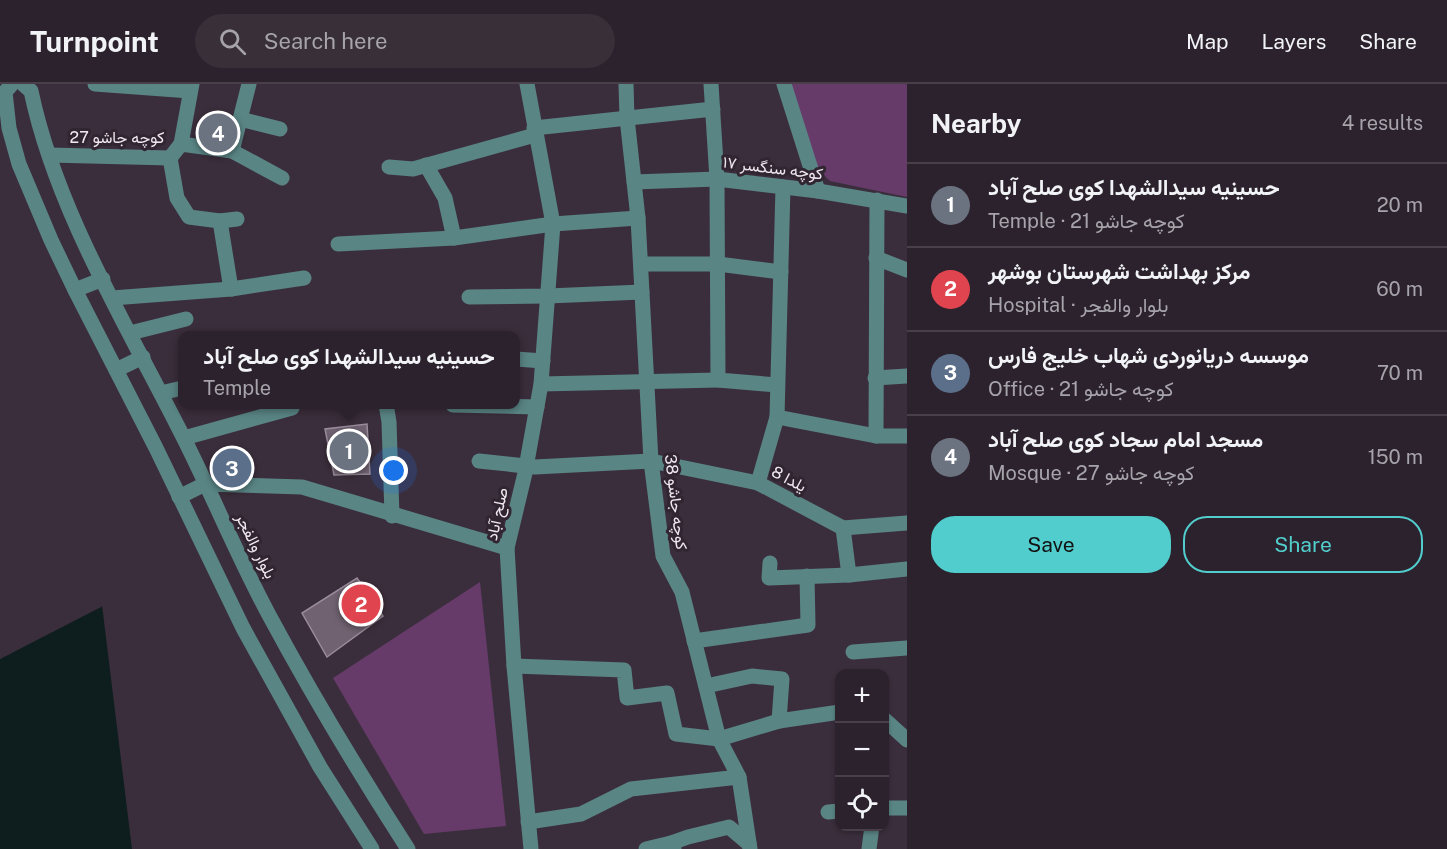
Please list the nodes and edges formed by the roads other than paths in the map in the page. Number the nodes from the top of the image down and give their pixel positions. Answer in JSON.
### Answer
{"nodes":[{"id":1,"x":12,"y":84,"type":"edge"},
{"id":2,"x":23,"y":84,"type":"edge"},
{"id":3,"x":95,"y":84,"type":"edge"},
{"id":4,"x":249,"y":84,"type":"edge"},
{"id":5,"x":527,"y":84,"type":"edge"},
{"id":6,"x":626,"y":84,"type":"edge"},
{"id":7,"x":711,"y":84,"type":"edge"},
{"id":8,"x":784,"y":84,"type":"edge"},
{"id":9,"x":158,"y":86,"type":"edge"},
{"id":10,"x":191,"y":87,"type":"edge"},
{"id":11,"x":713,"y":109,"type":"junction"},
{"id":12,"x":627,"y":118,"type":"junction"},
{"id":13,"x":240,"y":119,"type":"junction"},
{"id":14,"x":280,"y":129,"type":"dead end"},
{"id":15,"x":535,"y":131,"type":"junction"},
{"id":16,"x":181,"y":144,"type":"junction"},
{"id":17,"x":231,"y":151,"type":"junction"},
{"id":18,"x":49,"y":155,"type":"junction"},
{"id":19,"x":170,"y":158,"type":"junction"},
{"id":20,"x":426,"y":165,"type":"junction"},
{"id":21,"x":389,"y":167,"type":"dead end"},
{"id":22,"x":282,"y":178,"type":"dead end"},
{"id":23,"x":717,"y":178,"type":"junction"},
{"id":24,"x":634,"y":182,"type":"junction"},
{"id":25,"x":783,"y":187,"type":"junction"},
{"id":26,"x":818,"y":191,"type":"junction"},
{"id":27,"x":877,"y":200,"type":"junction"},
{"id":28,"x":907,"y":206,"type":"edge"},
{"id":29,"x":638,"y":218,"type":"junction"},
{"id":30,"x":237,"y":219,"type":"dead end"},
{"id":31,"x":220,"y":221,"type":"junction"},
{"id":32,"x":553,"y":224,"type":"junction"},
{"id":33,"x":454,"y":238,"type":"junction"},
{"id":34,"x":338,"y":244,"type":"dead end"},
{"id":35,"x":876,"y":258,"type":"junction"},
{"id":36,"x":641,"y":264,"type":"junction"},
{"id":37,"x":717,"y":264,"type":"junction"},
{"id":38,"x":907,"y":270,"type":"edge"},
{"id":39,"x":781,"y":272,"type":"junction"},
{"id":40,"x":303,"y":278,"type":"dead end"},
{"id":41,"x":103,"y":279,"type":"junction"},
{"id":42,"x":231,"y":289,"type":"junction"},
{"id":43,"x":75,"y":290,"type":"junction"},
{"id":44,"x":642,"y":292,"type":"junction"},
{"id":45,"x":548,"y":296,"type":"junction"},
{"id":46,"x":469,"y":297,"type":"dead end"},
{"id":47,"x":112,"y":298,"type":"junction"},
{"id":48,"x":186,"y":319,"type":"dead end"},
{"id":49,"x":130,"y":333,"type":"junction"},
{"id":50,"x":143,"y":357,"type":"junction"},
{"id":51,"x":520,"y":359,"type":"edge"},
{"id":52,"x":543,"y":361,"type":"junction"},
{"id":53,"x":116,"y":370,"type":"junction"},
{"id":54,"x":907,"y":376,"type":"edge"},
{"id":55,"x":875,"y":378,"type":"junction"},
{"id":56,"x":718,"y":380,"type":"junction"},
{"id":57,"x":647,"y":382,"type":"junction"},
{"id":58,"x":541,"y":384,"type":"junction"},
{"id":59,"x":777,"y":385,"type":"junction"},
{"id":60,"x":178,"y":388,"type":"edge"},
{"id":61,"x":161,"y":393,"type":"junction"},
{"id":62,"x":520,"y":406,"type":"edge"},
{"id":63,"x":537,"y":406,"type":"junction"},
{"id":64,"x":288,"y":409,"type":"edge"},
{"id":65,"x":387,"y":409,"type":"edge"},
{"id":66,"x":777,"y":417,"type":"junction"},
{"id":67,"x":876,"y":436,"type":"junction"},
{"id":68,"x":907,"y":436,"type":"edge"},
{"id":69,"x":184,"y":438,"type":"junction"},
{"id":70,"x":479,"y":461,"type":"dead end"},
{"id":71,"x":651,"y":461,"type":"junction"},
{"id":72,"x":526,"y":466,"type":"junction"},
{"id":73,"x":758,"y":483,"type":"junction"},
{"id":74,"x":205,"y":484,"type":"junction"},
{"id":75,"x":179,"y":497,"type":"junction"},
{"id":76,"x":392,"y":516,"type":"junction"},
{"id":77,"x":907,"y":523,"type":"edge"},
{"id":78,"x":843,"y":528,"type":"junction"},
{"id":79,"x":507,"y":548,"type":"junction"},
{"id":80,"x":770,"y":562,"type":"dead end"},
{"id":81,"x":907,"y":569,"type":"edge"},
{"id":82,"x":849,"y":574,"type":"junction"},
{"id":83,"x":807,"y":576,"type":"junction"},
{"id":84,"x":694,"y":641,"type":"junction"},
{"id":85,"x":907,"y":648,"type":"edge"},
{"id":86,"x":853,"y":652,"type":"dead end"},
{"id":87,"x":514,"y":666,"type":"junction"},
{"id":88,"x":705,"y":686,"type":"junction"},
{"id":89,"x":835,"y":713,"type":"edge"},
{"id":90,"x":779,"y":721,"type":"junction"},
{"id":91,"x":889,"y":723,"type":"edge"},
{"id":92,"x":719,"y":739,"type":"junction"},
{"id":93,"x":907,"y":740,"type":"edge"},
{"id":94,"x":739,"y":777,"type":"junction"},
{"id":95,"x":889,"y":808,"type":"edge"},
{"id":96,"x":907,"y":808,"type":"edge"},
{"id":97,"x":528,"y":822,"type":"junction"},
{"id":98,"x":871,"y":831,"type":"edge"},
{"id":99,"x":672,"y":846,"type":"edge"},
{"id":100,"x":750,"y":847,"type":"edge"},
{"id":101,"x":372,"y":849,"type":"edge"},
{"id":102,"x":408,"y":849,"type":"edge"},
{"id":103,"x":531,"y":849,"type":"edge"},
{"id":104,"x":646,"y":849,"type":"edge"},
{"id":105,"x":869,"y":849,"type":"edge"}],
"edges":[{"from":1,"to":43,"type":"street"},
{"from":2,"to":18,"type":"street","name":"بلوار والفجر"},
{"from":3,"to":9,"type":"street"},
{"from":4,"to":13,"type":"street"},
{"from":5,"to":15,"type":"street","name":"صلح آباد"},
{"from":6,"to":12,"type":"street","name":"کوچه جاشو 38"},
{"from":7,"to":11,"type":"street"},
{"from":8,"to":26,"type":"street"},
{"from":9,"to":10,"type":"street"},
{"from":10,"to":16,"type":"street"},
{"from":11,"to":12,"type":"street"},
{"from":11,"to":23,"type":"street"},
{"from":12,"to":15,"type":"street"},
{"from":12,"to":24,"type":"street","name":"کوچه جاشو 38"},
{"from":13,"to":14,"type":"street"},
{"from":13,"to":17,"type":"street"},
{"from":15,"to":20,"type":"street"},
{"from":15,"to":32,"type":"street","name":"صلح آباد"},
{"from":16,"to":17,"type":"street","name":"کوچه جاشو 27"},
{"from":16,"to":19,"type":"street","name":"کوچه جاشو 27"},
{"from":17,"to":22,"type":"street","name":"کوچه جاشو 27"},
{"from":18,"to":19,"type":"street","name":"کوچه جاشو 27"},
{"from":18,"to":41,"type":"street","name":"بلوار والفجر"},
{"from":19,"to":31,"type":"street"},
{"from":20,"to":21,"type":"street"},
{"from":20,"to":33,"type":"street"},
{"from":23,"to":24,"type":"street","name":"کوچه سنگسر ۱۷"},
{"from":23,"to":25,"type":"street","name":"کوچه سنگسر ۱۷"},
{"from":23,"to":37,"type":"street"},
{"from":24,"to":29,"type":"street","name":"کوچه جاشو 38"},
{"from":25,"to":26,"type":"street","name":"کوچه سنگسر ۱۷"},
{"from":25,"to":39,"type":"street"},
{"from":26,"to":27,"type":"street","name":"کوچه سنگسر ۱۷"},
{"from":27,"to":28,"type":"street","name":"کوچه سنگسر ۱۷"},
{"from":27,"to":35,"type":"street"},
{"from":29,"to":32,"type":"street"},
{"from":29,"to":36,"type":"street","name":"کوچه جاشو 38"},
{"from":30,"to":31,"type":"street"},
{"from":31,"to":42,"type":"street"},
{"from":32,"to":33,"type":"street"},
{"from":32,"to":45,"type":"street","name":"صلح آباد"},
{"from":33,"to":34,"type":"street"},
{"from":35,"to":38,"type":"street"},
{"from":35,"to":55,"type":"street"},
{"from":36,"to":37,"type":"street"},
{"from":36,"to":44,"type":"street","name":"کوچه جاشو 38"},
{"from":37,"to":39,"type":"street"},
{"from":37,"to":56,"type":"street"},
{"from":39,"to":59,"type":"street"},
{"from":40,"to":42,"type":"street"},
{"from":41,"to":43,"type":"street"},
{"from":41,"to":47,"type":"street","name":"بلوار والفجر"},
{"from":42,"to":47,"type":"street"},
{"from":43,"to":53,"type":"street"},
{"from":44,"to":45,"type":"street"},
{"from":44,"to":57,"type":"street","name":"کوچه جاشو 38"},
{"from":45,"to":46,"type":"street"},
{"from":45,"to":52,"type":"street","name":"صلح آباد"},
{"from":47,"to":49,"type":"street","name":"بلوار والفجر"},
{"from":48,"to":49,"type":"street"},
{"from":49,"to":50,"type":"street","name":"بلوار والفجر"},
{"from":50,"to":53,"type":"street"},
{"from":50,"to":61,"type":"street","name":"بلوار والفجر"},
{"from":51,"to":52,"type":"street"},
{"from":52,"to":58,"type":"street","name":"صلح آباد"},
{"from":53,"to":75,"type":"street"},
{"from":54,"to":55,"type":"street"},
{"from":55,"to":67,"type":"street"},
{"from":56,"to":57,"type":"street"},
{"from":56,"to":59,"type":"street"},
{"from":57,"to":58,"type":"street"},
{"from":57,"to":71,"type":"street","name":"کوچه جاشو 38"},
{"from":58,"to":63,"type":"street","name":"صلح آباد"},
{"from":59,"to":66,"type":"street"},
{"from":60,"to":61,"type":"street"},
{"from":61,"to":69,"type":"street","name":"بلوار والفجر"},
{"from":62,"to":63,"type":"street"},
{"from":63,"to":72,"type":"street","name":"صلح آباد"},
{"from":64,"to":69,"type":"street"},
{"from":65,"to":76,"type":"street"},
{"from":66,"to":67,"type":"street"},
{"from":66,"to":73,"type":"street"},
{"from":67,"to":68,"type":"street"},
{"from":69,"to":74,"type":"street","name":"بلوار والفجر"},
{"from":70,"to":72,"type":"street","name":"یلدا 8"},
{"from":71,"to":72,"type":"street","name":"یلدا 8"},
{"from":71,"to":73,"type":"street","name":"یلدا 8"},
{"from":71,"to":84,"type":"street","name":"کوچه جاشو 38"},
{"from":72,"to":79,"type":"street","name":"صلح آباد"},
{"from":73,"to":78,"type":"street","name":"یلدا 8"},
{"from":74,"to":75,"type":"street"},
{"from":74,"to":76,"type":"street"},
{"from":74,"to":102,"type":"street","name":"بلوار والفجر"},
{"from":75,"to":101,"type":"street"},
{"from":76,"to":79,"type":"street"},
{"from":77,"to":78,"type":"street"},
{"from":78,"to":82,"type":"street"},
{"from":79,"to":87,"type":"street","name":"صلح آباد"},
{"from":80,"to":83,"type":"street"},
{"from":81,"to":82,"type":"street"},
{"from":82,"to":83,"type":"street"},
{"from":83,"to":84,"type":"street"},
{"from":84,"to":88,"type":"street","name":"کوچه جاشو 38"},
{"from":85,"to":86,"type":"street"},
{"from":87,"to":92,"type":"street"},
{"from":87,"to":97,"type":"street","name":"صلح آباد"},
{"from":88,"to":90,"type":"street"},
{"from":88,"to":92,"type":"street","name":"کوچه جاشو 38"},
{"from":89,"to":90,"type":"street"},
{"from":90,"to":92,"type":"street"},
{"from":91,"to":93,"type":"street"},
{"from":92,"to":94,"type":"street","name":"کوچه جاشو 38"},
{"from":94,"to":97,"type":"street"},
{"from":94,"to":100,"type":"street","name":"کوچه جاشو 38"},
{"from":95,"to":96,"type":"street"},
{"from":97,"to":103,"type":"street","name":"صلح آباد"},
{"from":98,"to":105,"type":"street"},
{"from":99,"to":100,"type":"street"},
{"from":99,"to":104,"type":"street"}]}
